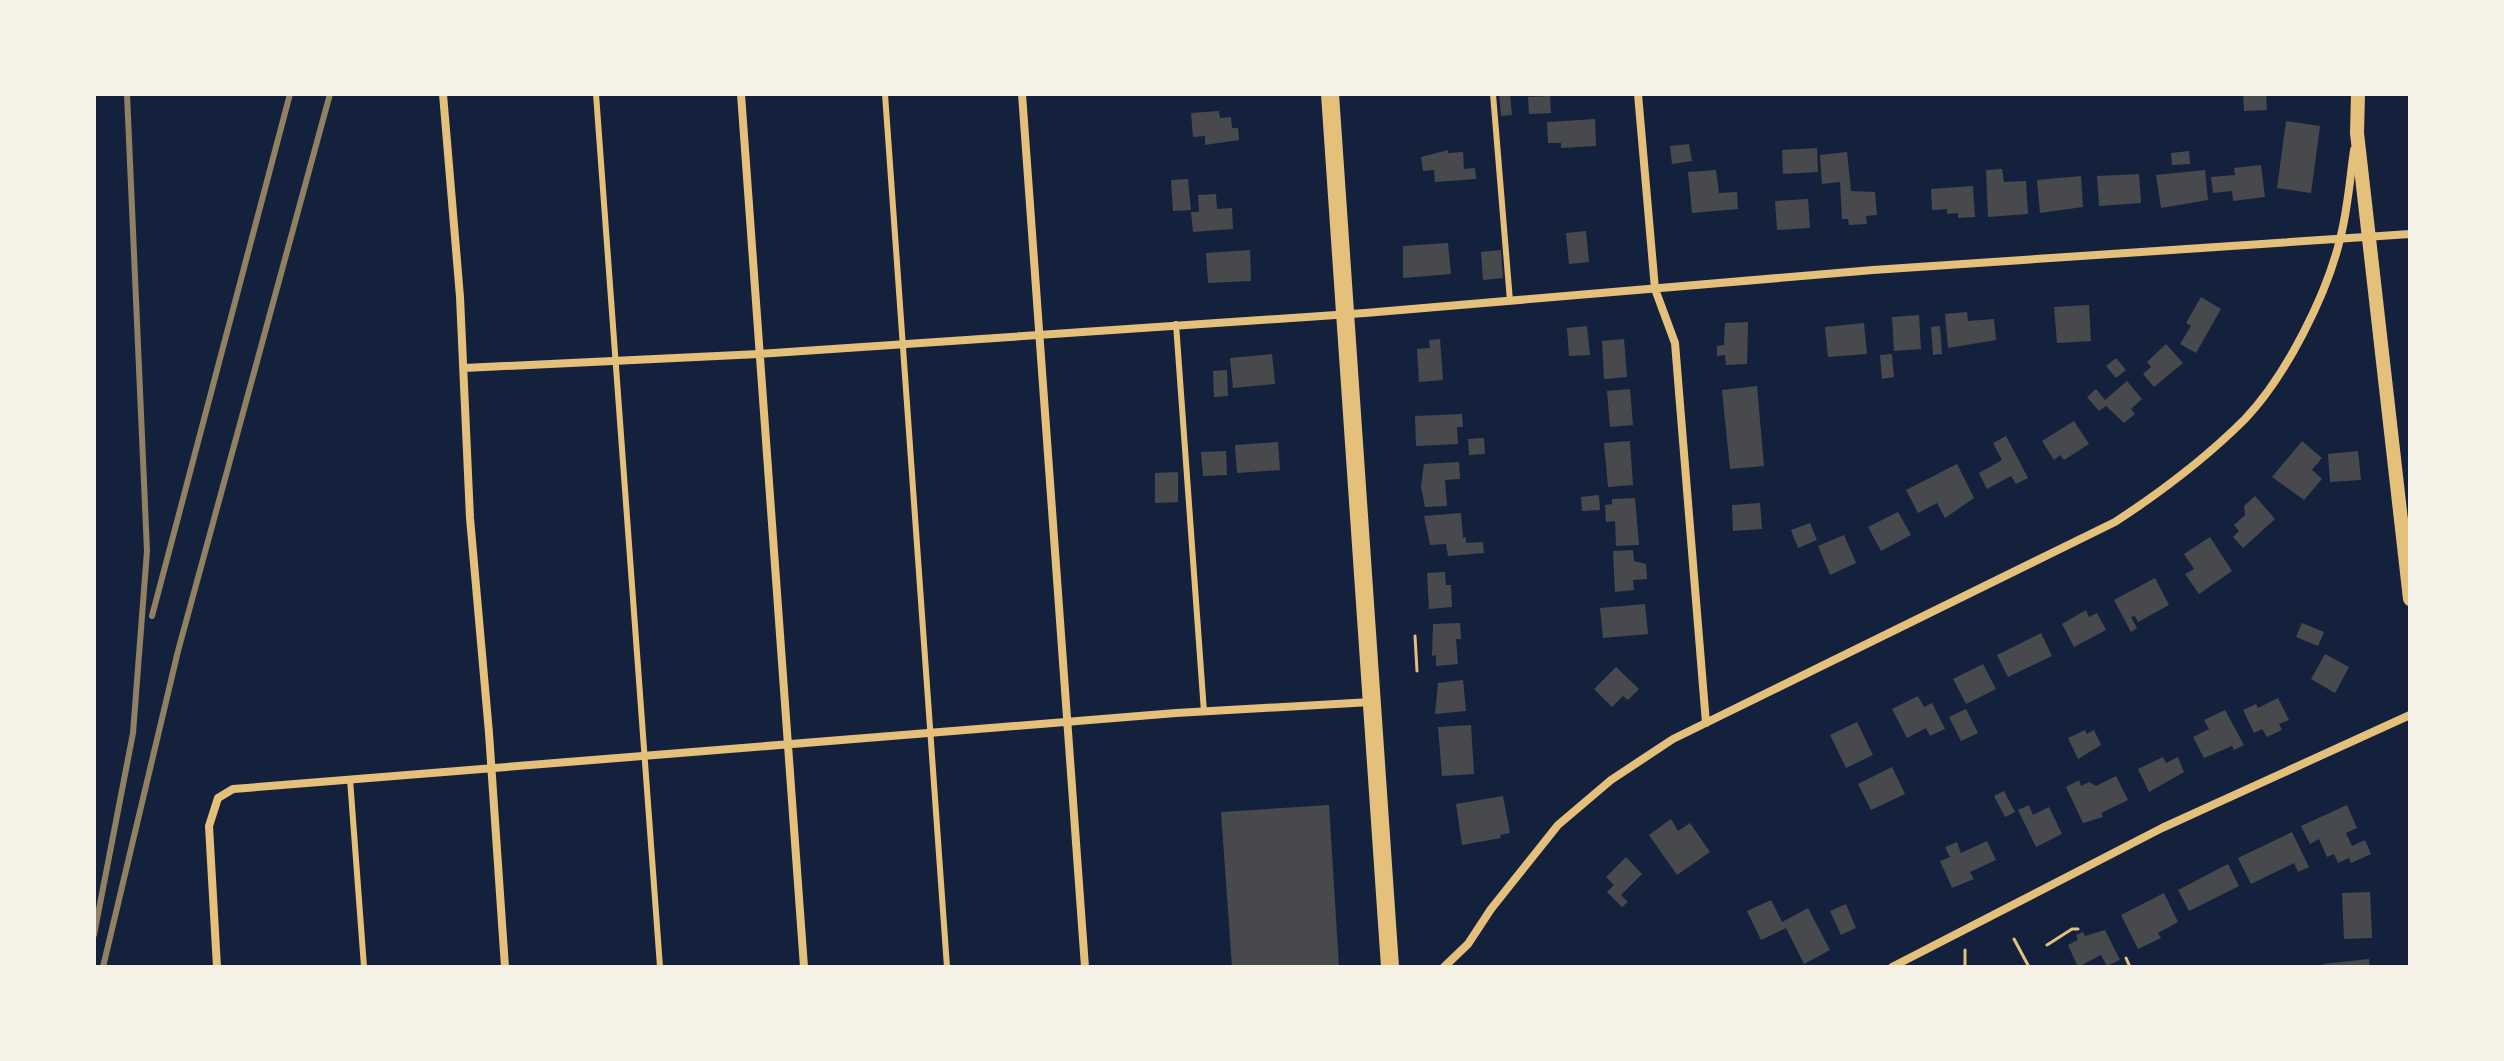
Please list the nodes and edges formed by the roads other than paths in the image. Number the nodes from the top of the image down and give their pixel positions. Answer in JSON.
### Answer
{"nodes":[{"id":1,"x":443,"y":94,"type":"edge"},
{"id":2,"x":596,"y":94,"type":"edge"},
{"id":3,"x":741,"y":94,"type":"edge"},
{"id":4,"x":885,"y":94,"type":"edge"},
{"id":5,"x":1022,"y":94,"type":"edge"},
{"id":6,"x":1330,"y":94,"type":"edge"},
{"id":7,"x":1493,"y":94,"type":"edge"},
{"id":8,"x":1638,"y":94,"type":"edge"},
{"id":9,"x":2358,"y":94,"type":"edge"},
{"id":10,"x":2357,"y":133,"type":"junction"},
{"id":11,"x":2410,"y":234,"type":"edge"},
{"id":12,"x":2341,"y":236,"type":"junction"},
{"id":13,"x":2371,"y":237,"type":"junction"},
{"id":14,"x":1655,"y":289,"type":"junction"},
{"id":15,"x":1510,"y":301,"type":"junction"},
{"id":16,"x":1344,"y":314,"type":"junction"},
{"id":17,"x":1176,"y":324,"type":"junction"},
{"id":18,"x":1040,"y":334,"type":"junction"},
{"id":19,"x":902,"y":344,"type":"junction"},
{"id":20,"x":759,"y":354,"type":"junction"},
{"id":21,"x":617,"y":361,"type":"junction"},
{"id":22,"x":464,"y":368,"type":"junction"},
{"id":23,"x":2410,"y":599,"type":"edge"},
{"id":24,"x":1371,"y":702,"type":"junction"},
{"id":25,"x":1204,"y":712,"type":"junction"},
{"id":26,"x":2410,"y":715,"type":"edge"},
{"id":27,"x":1067,"y":722,"type":"junction"},
{"id":28,"x":1706,"y":723,"type":"junction"},
{"id":29,"x":929,"y":733,"type":"junction"},
{"id":30,"x":787,"y":745,"type":"junction"},
{"id":31,"x":645,"y":757,"type":"junction"},
{"id":32,"x":491,"y":770,"type":"junction"},
{"id":33,"x":350,"y":779,"type":"junction"},
{"id":34,"x":217,"y":967,"type":"edge"},
{"id":35,"x":364,"y":967,"type":"edge"},
{"id":36,"x":505,"y":967,"type":"edge"},
{"id":37,"x":660,"y":967,"type":"edge"},
{"id":38,"x":804,"y":967,"type":"edge"},
{"id":39,"x":947,"y":967,"type":"edge"},
{"id":40,"x":1085,"y":967,"type":"edge"},
{"id":41,"x":1390,"y":967,"type":"edge"},
{"id":42,"x":1444,"y":967,"type":"edge"},
{"id":43,"x":1892,"y":967,"type":"edge"}],
"edges":[{"from":1,"to":22,"type":"street"},
{"from":2,"to":21,"type":"lane"},
{"from":3,"to":20,"type":"street"},
{"from":4,"to":19,"type":"lane"},
{"from":5,"to":18,"type":"street"},
{"from":6,"to":16,"type":"highway"},
{"from":7,"to":15,"type":"lane"},
{"from":8,"to":14,"type":"street"},
{"from":9,"to":10,"type":"street"},
{"from":10,"to":12,"type":"street"},
{"from":10,"to":13,"type":"street"},
{"from":11,"to":13,"type":"street"},
{"from":12,"to":13,"type":"street"},
{"from":12,"to":14,"type":"street"},
{"from":12,"to":28,"type":"street"},
{"from":13,"to":23,"type":"street"},
{"from":14,"to":15,"type":"street"},
{"from":14,"to":28,"type":"street"},
{"from":15,"to":16,"type":"street"},
{"from":16,"to":17,"type":"street"},
{"from":16,"to":24,"type":"highway"},
{"from":17,"to":18,"type":"street"},
{"from":17,"to":25,"type":"lane"},
{"from":18,"to":19,"type":"street"},
{"from":18,"to":27,"type":"street"},
{"from":19,"to":20,"type":"street"},
{"from":19,"to":29,"type":"lane"},
{"from":20,"to":21,"type":"street"},
{"from":20,"to":30,"type":"street"},
{"from":21,"to":22,"type":"street"},
{"from":21,"to":31,"type":"lane"},
{"from":22,"to":32,"type":"street"},
{"from":24,"to":25,"type":"street"},
{"from":24,"to":41,"type":"highway"},
{"from":25,"to":27,"type":"street"},
{"from":26,"to":43,"type":"street"},
{"from":27,"to":29,"type":"street"},
{"from":27,"to":40,"type":"street"},
{"from":28,"to":42,"type":"street"},
{"from":29,"to":30,"type":"street"},
{"from":29,"to":39,"type":"lane"},
{"from":30,"to":31,"type":"street"},
{"from":30,"to":38,"type":"street"},
{"from":31,"to":32,"type":"street"},
{"from":31,"to":37,"type":"lane"},
{"from":32,"to":33,"type":"street"},
{"from":32,"to":36,"type":"street"},
{"from":33,"to":34,"type":"street"},
{"from":33,"to":35,"type":"lane"}]}
